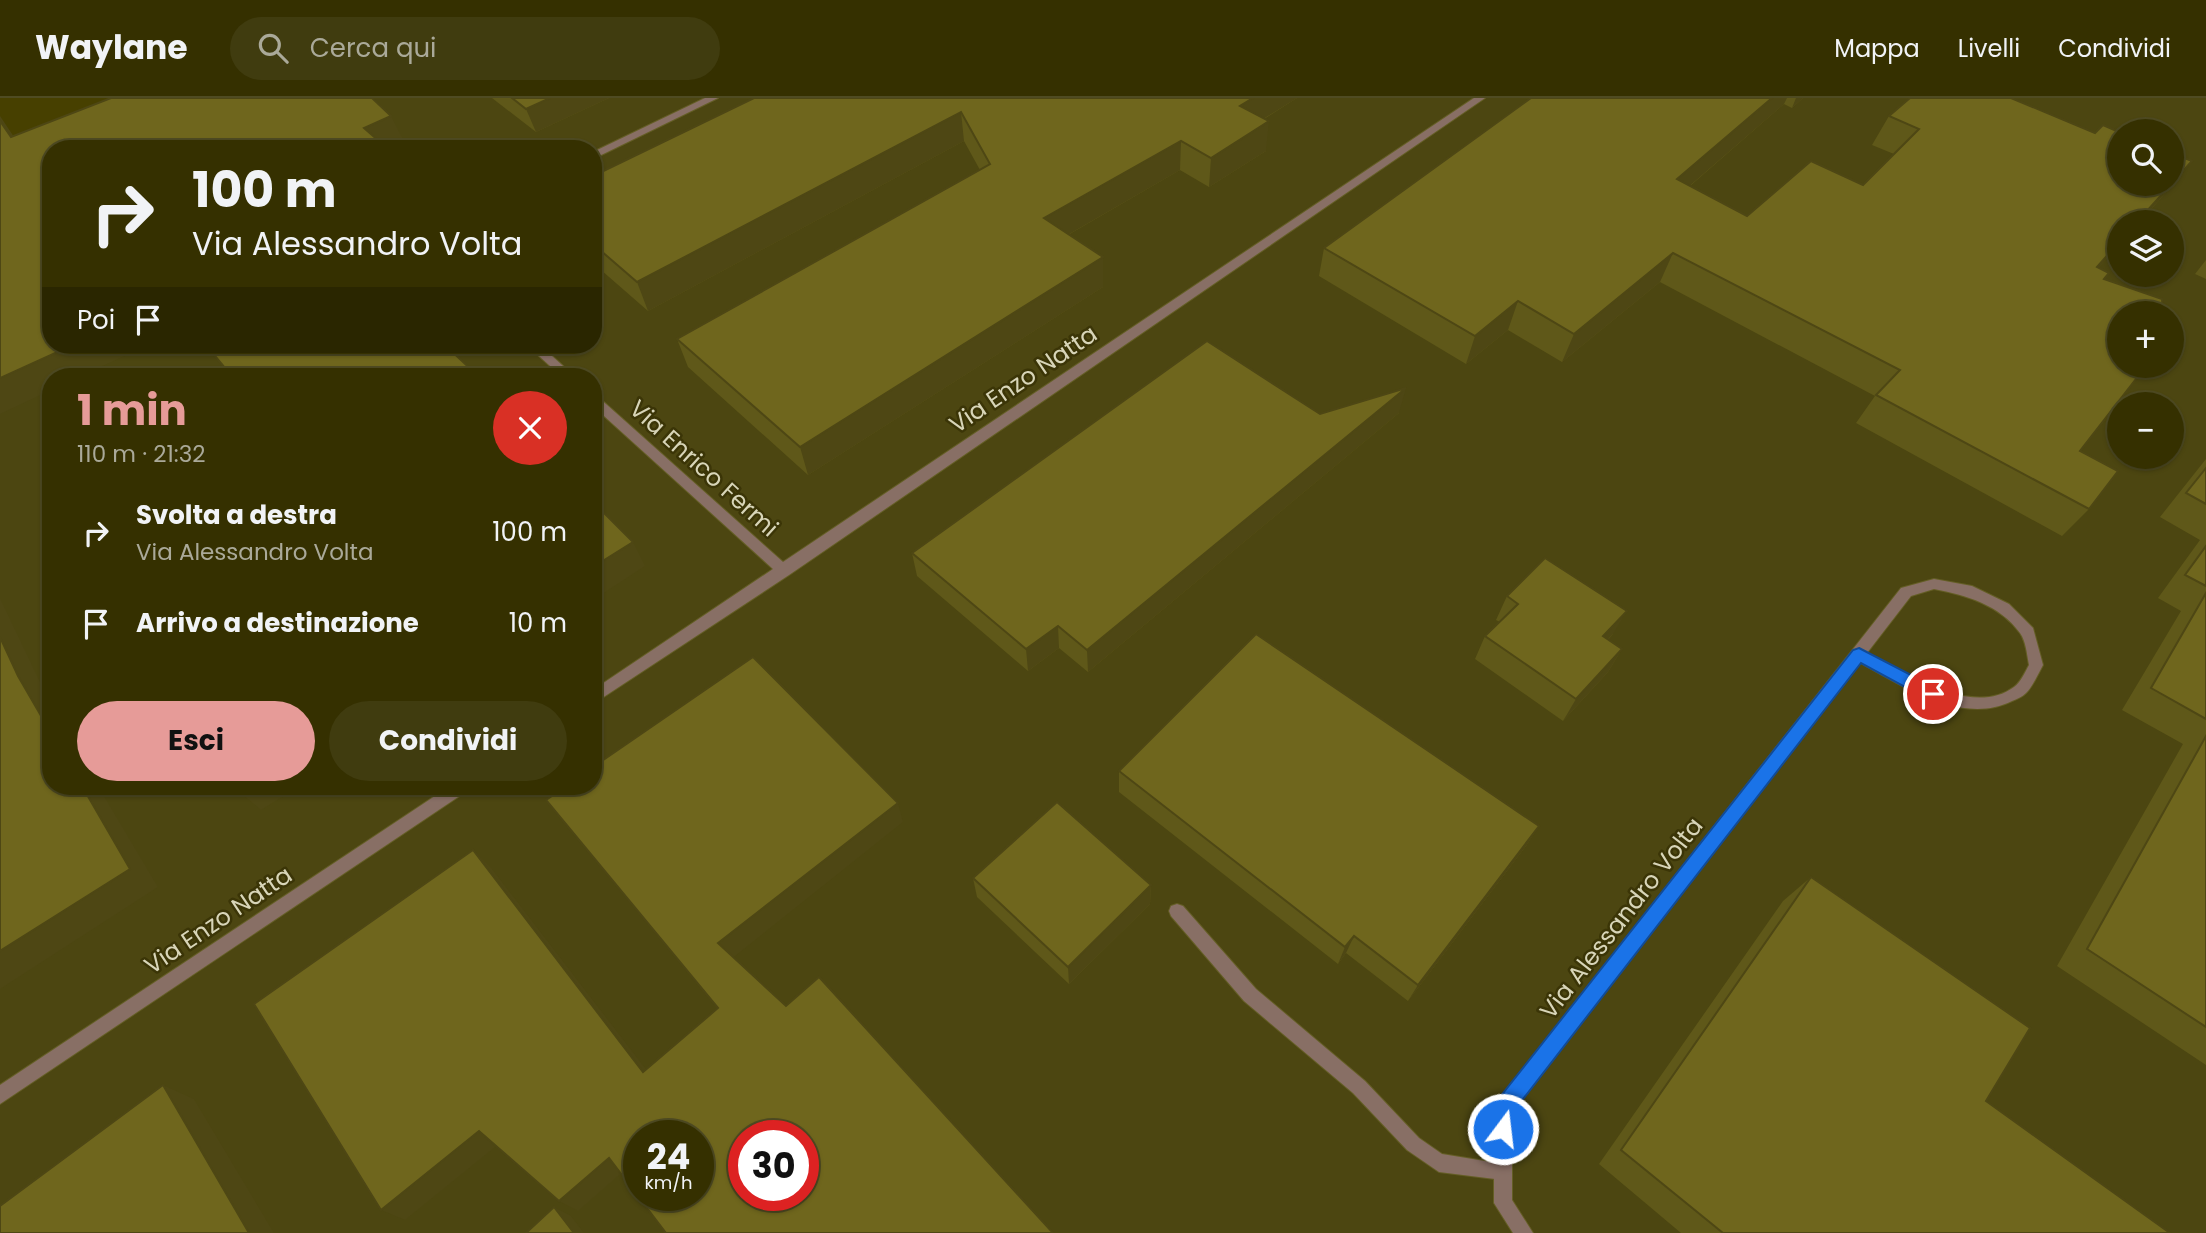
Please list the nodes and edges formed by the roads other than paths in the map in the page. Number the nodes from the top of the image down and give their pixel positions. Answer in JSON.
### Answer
{"nodes":[{"id":1,"x":713,"y":98,"type":"edge"},
{"id":2,"x":1480,"y":98,"type":"edge"},
{"id":3,"x":602,"y":152,"type":"edge"},
{"id":4,"x":543,"y":354,"type":"edge"},
{"id":5,"x":559,"y":368,"type":"edge"},
{"id":6,"x":602,"y":407,"type":"edge"},
{"id":7,"x":784,"y":571,"type":"junction"},
{"id":8,"x":1859,"y":654,"type":"junction"},
{"id":9,"x":602,"y":692,"type":"edge"},
{"id":10,"x":450,"y":795,"type":"edge"},
{"id":11,"x":1177,"y":911,"type":"dead end"},
{"id":12,"x":0,"y":1095,"type":"edge"},
{"id":13,"x":1503,"y":1171,"type":"junction"},
{"id":14,"x":1524,"y":1233,"type":"edge"}],
"edges":[{"from":1,"to":3,"type":"street"},
{"from":2,"to":7,"type":"street","name":"Via Enzo Natta"},
{"from":4,"to":5,"type":"street"},
{"from":6,"to":7,"type":"street","name":"Via Enrico Fermi"},
{"from":7,"to":9,"type":"street","name":"Via Enzo Natta"},
{"from":8,"to":8,"type":"street","name":"Via Alessandro Volta"},
{"from":8,"to":13,"type":"street","name":"Via Alessandro Volta"},
{"from":10,"to":12,"type":"street","name":"Via Enzo Natta"},
{"from":11,"to":13,"type":"street"},
{"from":13,"to":14,"type":"street","name":"Via Alessandro Volta"}]}
